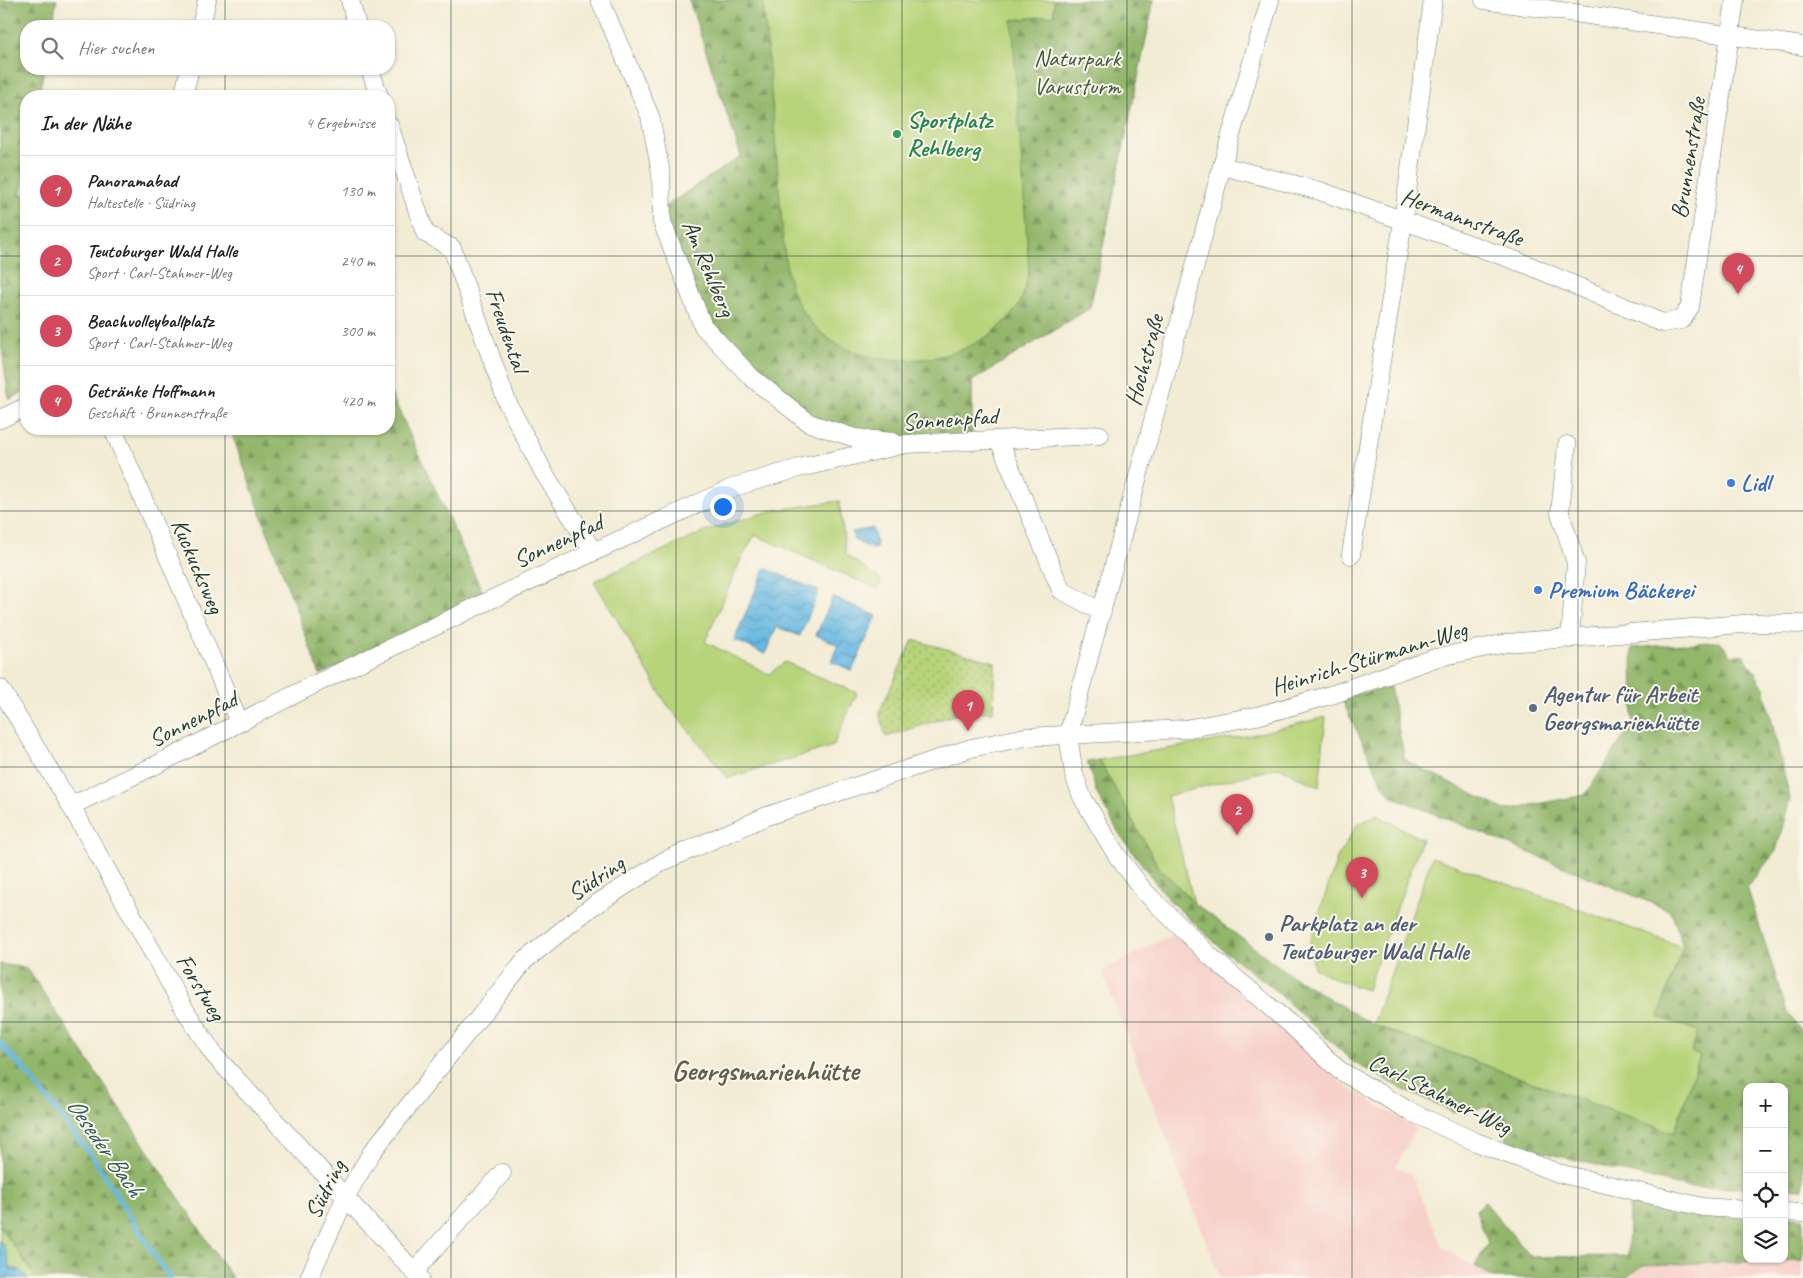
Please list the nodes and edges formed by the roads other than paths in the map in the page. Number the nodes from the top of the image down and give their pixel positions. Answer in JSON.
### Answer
{"nodes":[{"id":1,"x":207,"y":0,"type":"edge"},
{"id":2,"x":350,"y":0,"type":"edge"},
{"id":3,"x":600,"y":0,"type":"edge"},
{"id":4,"x":1270,"y":0,"type":"edge"},
{"id":5,"x":1433,"y":0,"type":"edge"},
{"id":6,"x":1484,"y":0,"type":"edge"},
{"id":7,"x":1735,"y":0,"type":"edge"},
{"id":8,"x":1584,"y":7,"type":"edge"},
{"id":9,"x":202,"y":20,"type":"edge"},
{"id":10,"x":355,"y":20,"type":"edge"},
{"id":11,"x":1731,"y":34,"type":"junction"},
{"id":12,"x":1803,"y":46,"type":"edge"},
{"id":13,"x":188,"y":75,"type":"edge"},
{"id":14,"x":372,"y":75,"type":"edge"},
{"id":15,"x":185,"y":90,"type":"edge"},
{"id":16,"x":377,"y":90,"type":"edge"},
{"id":17,"x":395,"y":143,"type":"edge"},
{"id":18,"x":1222,"y":166,"type":"junction"},
{"id":19,"x":1403,"y":221,"type":"junction"},
{"id":20,"x":1681,"y":320,"type":"joint"},
{"id":21,"x":20,"y":409,"type":"edge"},
{"id":22,"x":0,"y":417,"type":"edge"},
{"id":23,"x":116,"y":435,"type":"edge"},
{"id":24,"x":1100,"y":435,"type":"dead end"},
{"id":25,"x":999,"y":440,"type":"junction"},
{"id":26,"x":906,"y":444,"type":"junction"},
{"id":27,"x":1567,"y":445,"type":"dead end"},
{"id":28,"x":593,"y":551,"type":"junction"},
{"id":29,"x":1351,"y":554,"type":"dead end"},
{"id":30,"x":1102,"y":612,"type":"junction"},
{"id":31,"x":1803,"y":624,"type":"edge"},
{"id":32,"x":1570,"y":639,"type":"junction"},
{"id":33,"x":0,"y":688,"type":"edge"},
{"id":34,"x":239,"y":722,"type":"junction"},
{"id":35,"x":1068,"y":735,"type":"junction"},
{"id":36,"x":71,"y":806,"type":"junction"},
{"id":37,"x":502,"y":1173,"type":"dead end"},
{"id":38,"x":346,"y":1196,"type":"junction"},
{"id":39,"x":1743,"y":1210,"type":"edge"},
{"id":40,"x":1788,"y":1212,"type":"edge"},
{"id":41,"x":1803,"y":1213,"type":"edge"},
{"id":42,"x":417,"y":1275,"type":"edge"},
{"id":43,"x":309,"y":1278,"type":"edge"}],
"edges":[{"from":1,"to":9,"type":"street"},
{"from":2,"to":10,"type":"street"},
{"from":3,"to":26,"type":"street","name":"Am Rehlberg"},
{"from":4,"to":18,"type":"street","name":"Hochstraße"},
{"from":5,"to":19,"type":"street"},
{"from":6,"to":8,"type":"street"},
{"from":7,"to":11,"type":"street","name":"Brunnenstraße"},
{"from":8,"to":11,"type":"street"},
{"from":11,"to":12,"type":"street"},
{"from":11,"to":20,"type":"street","name":"Brunnenstraße"},
{"from":13,"to":15,"type":"street"},
{"from":14,"to":16,"type":"street"},
{"from":17,"to":28,"type":"street","name":"Freudental"},
{"from":18,"to":19,"type":"street","name":"Hermannstraße"},
{"from":18,"to":30,"type":"street","name":"Hochstraße"},
{"from":19,"to":20,"type":"street","name":"Hermannstraße"},
{"from":19,"to":29,"type":"street"},
{"from":21,"to":22,"type":"street"},
{"from":23,"to":34,"type":"street","name":"Kuckucksweg"},
{"from":24,"to":25,"type":"street","name":"Sonnenpfad"},
{"from":25,"to":26,"type":"street","name":"Sonnenpfad"},
{"from":25,"to":30,"type":"street"},
{"from":26,"to":28,"type":"street","name":"Sonnenpfad"},
{"from":27,"to":32,"type":"street"},
{"from":28,"to":34,"type":"street","name":"Sonnenpfad"},
{"from":30,"to":35,"type":"street","name":"Hochstraße"},
{"from":31,"to":32,"type":"street","name":"Heinrich-Stürmann-Weg"},
{"from":32,"to":35,"type":"street","name":"Heinrich-Stürmann-Weg"},
{"from":33,"to":36,"type":"street","name":"Forstweg"},
{"from":34,"to":36,"type":"street","name":"Sonnenpfad"},
{"from":35,"to":38,"type":"street","name":"Südring"},
{"from":35,"to":39,"type":"street","name":"Carl-Stahmer-Weg"},
{"from":36,"to":38,"type":"street","name":"Forstweg"},
{"from":37,"to":42,"type":"street","name":"Forstweg"},
{"from":38,"to":42,"type":"street","name":"Forstweg"},
{"from":38,"to":43,"type":"street","name":"Südring"},
{"from":40,"to":41,"type":"street"}]}
